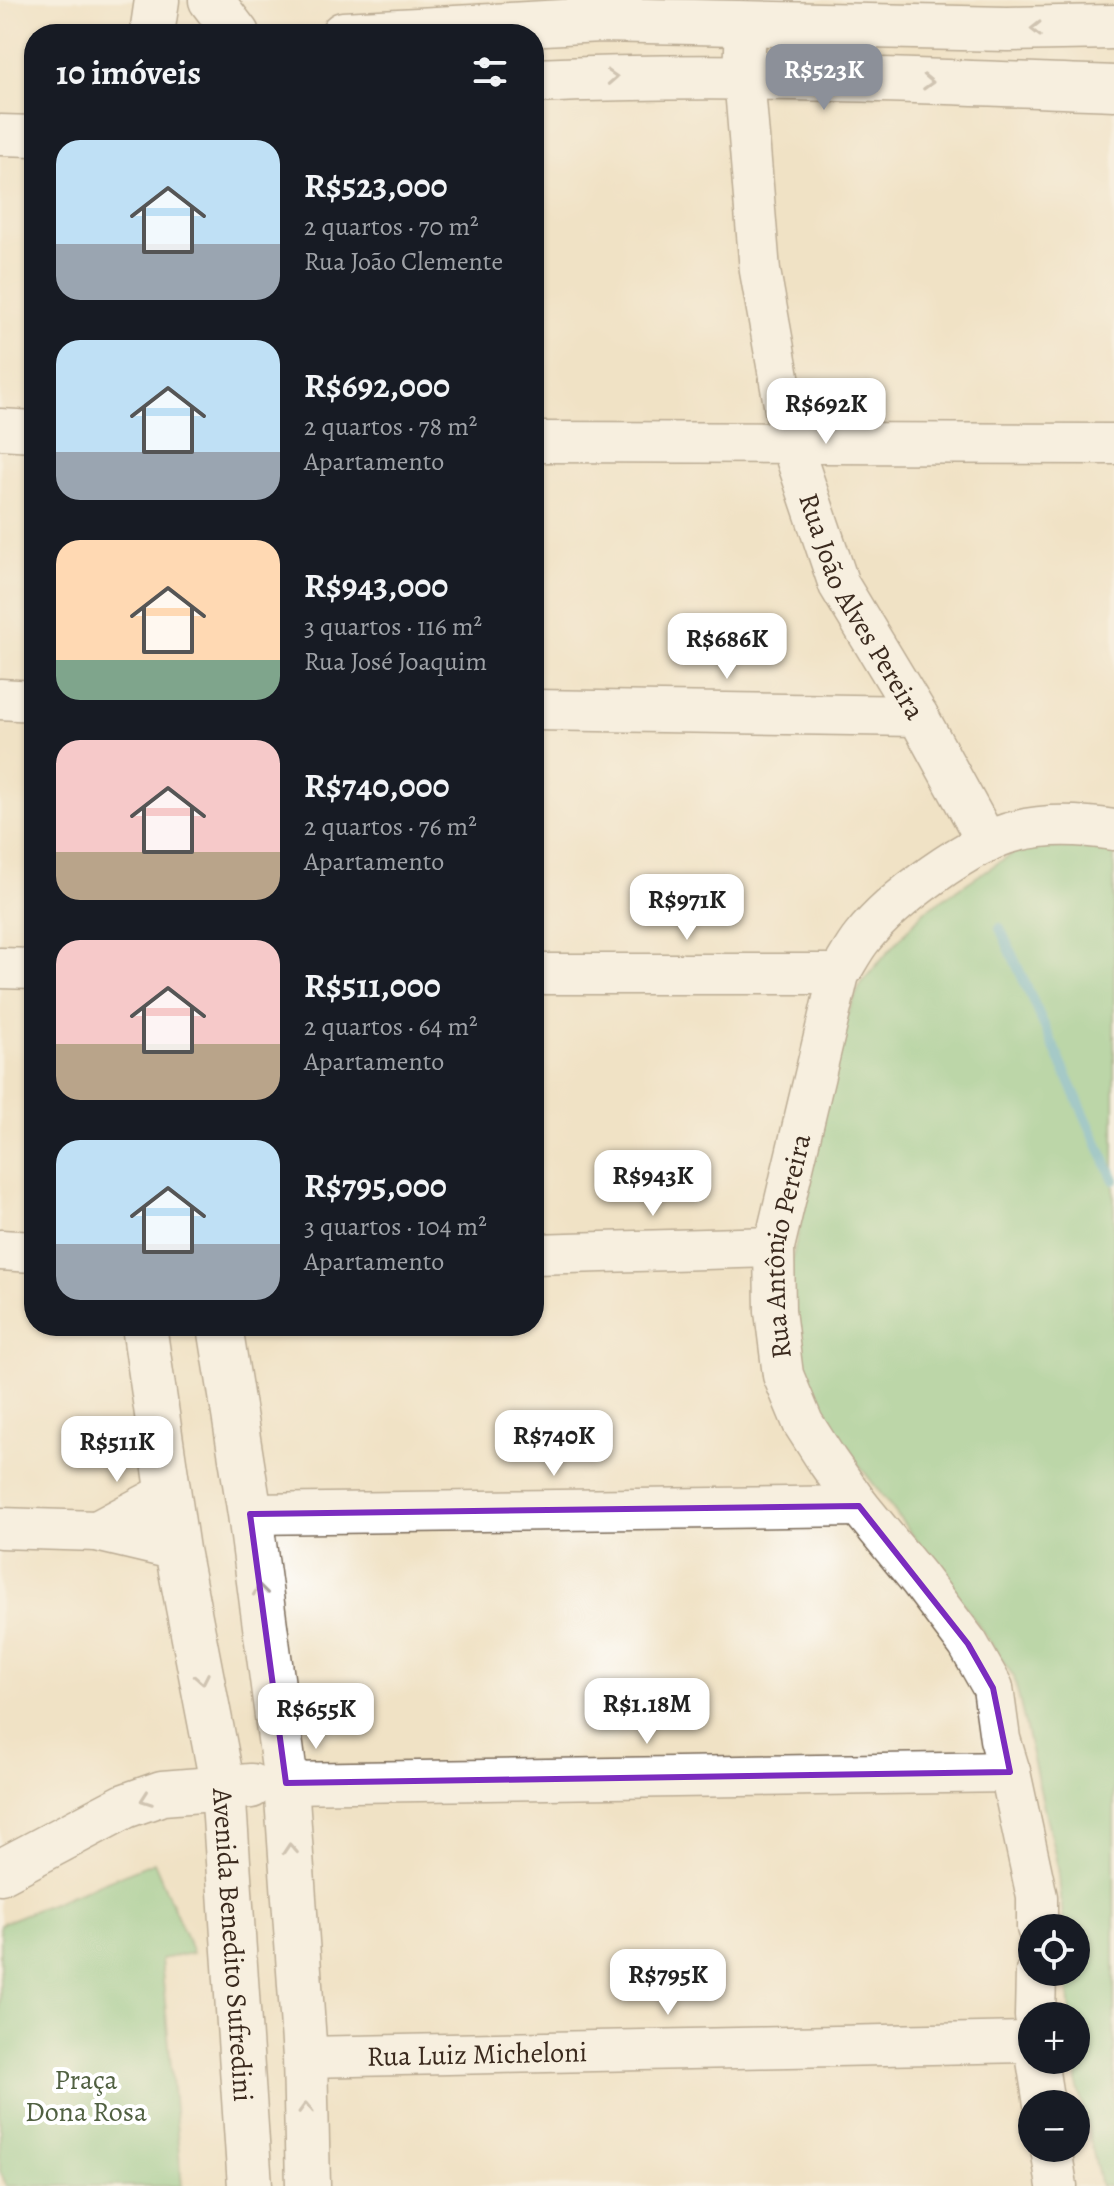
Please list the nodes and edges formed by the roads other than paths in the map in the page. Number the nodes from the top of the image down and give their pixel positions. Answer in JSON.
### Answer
{"nodes":[{"id":1,"x":157,"y":0,"type":"edge"},
{"id":2,"x":211,"y":0,"type":"edge"},
{"id":3,"x":746,"y":23,"type":"junction"},
{"id":4,"x":153,"y":24,"type":"edge"},
{"id":5,"x":229,"y":24,"type":"edge"},
{"id":6,"x":527,"y":24,"type":"edge"},
{"id":7,"x":1114,"y":27,"type":"edge"},
{"id":8,"x":744,"y":76,"type":"junction"},
{"id":9,"x":544,"y":81,"type":"edge"},
{"id":10,"x":1114,"y":88,"type":"edge"},
{"id":11,"x":0,"y":135,"type":"edge"},
{"id":12,"x":24,"y":136,"type":"edge"},
{"id":13,"x":0,"y":429,"type":"edge"},
{"id":14,"x":24,"y":430,"type":"edge"},
{"id":15,"x":544,"y":442,"type":"edge"},
{"id":16,"x":791,"y":443,"type":"junction"},
{"id":17,"x":1114,"y":444,"type":"edge"},
{"id":18,"x":0,"y":699,"type":"edge"},
{"id":19,"x":24,"y":700,"type":"edge"},
{"id":20,"x":544,"y":710,"type":"edge"},
{"id":21,"x":918,"y":716,"type":"junction"},
{"id":22,"x":1114,"y":830,"type":"edge"},
{"id":23,"x":987,"y":842,"type":"junction"},
{"id":24,"x":0,"y":968,"type":"edge"},
{"id":25,"x":24,"y":969,"type":"edge"},
{"id":26,"x":544,"y":974,"type":"edge"},
{"id":27,"x":839,"y":974,"type":"junction"},
{"id":28,"x":774,"y":1247,"type":"junction"},
{"id":29,"x":0,"y":1250,"type":"edge"},
{"id":30,"x":24,"y":1251,"type":"edge"},
{"id":31,"x":544,"y":1254,"type":"edge"},
{"id":32,"x":145,"y":1336,"type":"edge"},
{"id":33,"x":222,"y":1336,"type":"edge"},
{"id":34,"x":168,"y":1493,"type":"junction"},
{"id":35,"x":859,"y":1506,"type":"junction"},
{"id":36,"x":250,"y":1514,"type":"junction"},
{"id":37,"x":0,"y":1528,"type":"edge"},
{"id":38,"x":97,"y":1531,"type":"junction"},
{"id":39,"x":177,"y":1550,"type":"junction"},
{"id":40,"x":1010,"y":1772,"type":"junction"},
{"id":41,"x":286,"y":1783,"type":"junction"},
{"id":42,"x":223,"y":1788,"type":"junction"},
{"id":43,"x":0,"y":1872,"type":"edge"},
{"id":44,"x":1037,"y":1914,"type":"edge"},
{"id":45,"x":1018,"y":2042,"type":"edge"},
{"id":46,"x":305,"y":2057,"type":"junction"},
{"id":47,"x":1053,"y":2162,"type":"edge"},
{"id":48,"x":250,"y":2186,"type":"edge"},
{"id":49,"x":308,"y":2186,"type":"edge"},
{"id":50,"x":1057,"y":2186,"type":"edge"}],
"edges":[{"from":1,"to":4,"type":"main road"},
{"from":2,"to":5,"type":"main road"},
{"from":3,"to":6,"type":"main road"},
{"from":7,"to":3,"type":"main road","one_way":true},
{"from":3,"to":8,"type":"street","name":"Rua João Alves Pereira"},
{"from":9,"to":8,"type":"main road","one_way":true},
{"from":8,"to":10,"type":"main road","one_way":true},
{"from":8,"to":16,"type":"street","name":"Rua João Alves Pereira"},
{"from":11,"to":12,"type":"street"},
{"from":13,"to":14,"type":"street"},
{"from":15,"to":16,"type":"street"},
{"from":16,"to":17,"type":"street"},
{"from":16,"to":21,"type":"street","name":"Rua João Alves Pereira"},
{"from":18,"to":19,"type":"street"},
{"from":20,"to":21,"type":"street"},
{"from":21,"to":23,"type":"street","name":"Rua João Alves Pereira"},
{"from":22,"to":23,"type":"street","name":"Rua Antônio Pereira"},
{"from":23,"to":27,"type":"street","name":"Rua Antônio Pereira"},
{"from":24,"to":25,"type":"street"},
{"from":26,"to":27,"type":"street"},
{"from":27,"to":28,"type":"street","name":"Rua Antônio Pereira"},
{"from":28,"to":31,"type":"street"},
{"from":28,"to":35,"type":"street","name":"Rua Antônio Pereira"},
{"from":29,"to":30,"type":"street"},
{"from":32,"to":34,"type":"main road","name":"Avenida Benedito Sufredini"},
{"from":33,"to":36,"type":"main road"},
{"from":34,"to":38,"type":"street"},
{"from":34,"to":39,"type":"main road","name":"Avenida Benedito Sufredini"},
{"from":35,"to":36,"type":"street"},
{"from":35,"to":40,"type":"street","name":"Rua Antônio Pereira"},
{"from":41,"to":36,"type":"main road","one_way":true},
{"from":37,"to":38,"type":"street"},
{"from":38,"to":39,"type":"street"},
{"from":39,"to":42,"type":"main road","name":"Avenida Benedito Sufredini","one_way":true},
{"from":40,"to":41,"type":"street"},
{"from":40,"to":44,"type":"street","name":"Rua Antônio Pereira"},
{"from":41,"to":42,"type":"main road"},
{"from":46,"to":41,"type":"main road","one_way":true},
{"from":42,"to":43,"type":"main road","one_way":true},
{"from":42,"to":48,"type":"main road","name":"Avenida Benedito Sufredini"},
{"from":45,"to":46,"type":"street","name":"Rua Luiz Micheloni"},
{"from":49,"to":46,"type":"main road","one_way":true},
{"from":47,"to":50,"type":"street"}]}
